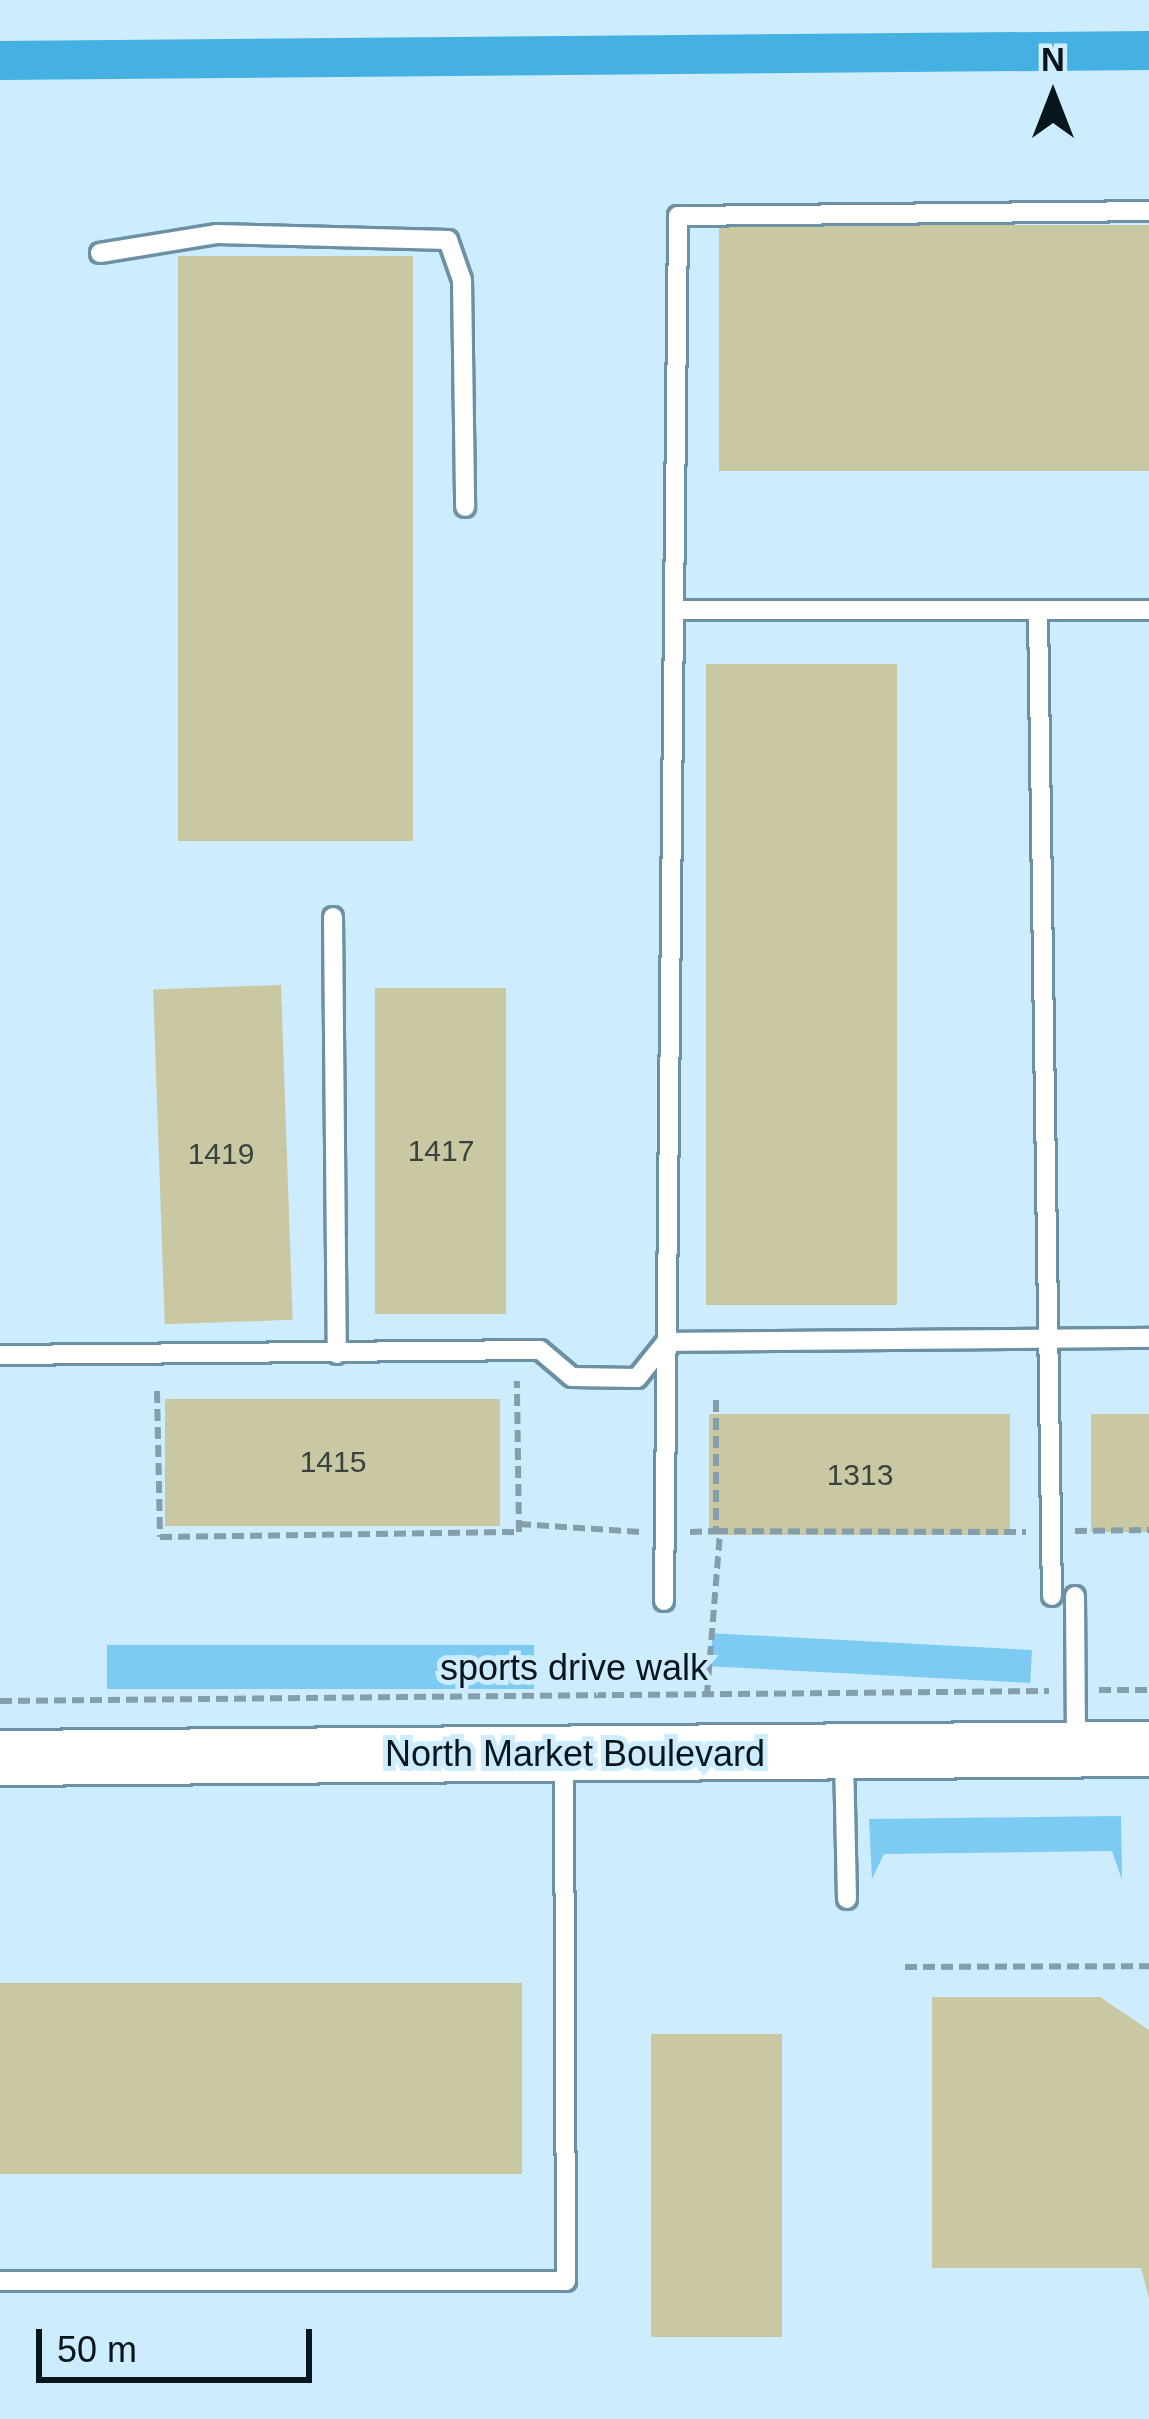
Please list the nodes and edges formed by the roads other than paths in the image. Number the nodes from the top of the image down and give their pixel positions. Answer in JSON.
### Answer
{"nodes":[{"id":1,"x":1149,"y":211,"type":"edge"},
{"id":2,"x":100,"y":253,"type":"dead end"},
{"id":3,"x":465,"y":507,"type":"dead end"},
{"id":4,"x":674,"y":610,"type":"junction"},
{"id":5,"x":1038,"y":610,"type":"junction"},
{"id":6,"x":1149,"y":610,"type":"edge"},
{"id":7,"x":333,"y":917,"type":"dead end"},
{"id":8,"x":1149,"y":1338,"type":"edge"},
{"id":9,"x":1049,"y":1339,"type":"junction"},
{"id":10,"x":666,"y":1342,"type":"junction"},
{"id":11,"x":337,"y":1354,"type":"junction"},
{"id":12,"x":0,"y":1355,"type":"edge"},
{"id":13,"x":1052,"y":1596,"type":"dead end"},
{"id":14,"x":1075,"y":1596,"type":"dead end"},
{"id":15,"x":664,"y":1601,"type":"dead end"},
{"id":16,"x":1149,"y":1749,"type":"edge"},
{"id":17,"x":1076,"y":1750,"type":"junction"},
{"id":18,"x":844,"y":1751,"type":"junction"},
{"id":19,"x":564,"y":1754,"type":"junction"},
{"id":20,"x":0,"y":1758,"type":"edge"},
{"id":21,"x":847,"y":1899,"type":"dead end"},
{"id":22,"x":0,"y":2281,"type":"edge"}],
"edges":[{"from":1,"to":4,"type":"lane"},
{"from":2,"to":3,"type":"lane"},
{"from":4,"to":5,"type":"lane"},
{"from":4,"to":10,"type":"lane"},
{"from":5,"to":6,"type":"lane"},
{"from":5,"to":9,"type":"lane"},
{"from":7,"to":11,"type":"lane"},
{"from":8,"to":9,"type":"lane"},
{"from":9,"to":10,"type":"lane"},
{"from":9,"to":13,"type":"lane"},
{"from":10,"to":11,"type":"lane"},
{"from":10,"to":15,"type":"lane"},
{"from":11,"to":12,"type":"lane"},
{"from":14,"to":17,"type":"lane"},
{"from":16,"to":17,"type":"main road","name":"North Market Boulevard"},
{"from":17,"to":18,"type":"main road","name":"North Market Boulevard"},
{"from":18,"to":19,"type":"main road","name":"North Market Boulevard"},
{"from":18,"to":21,"type":"lane"},
{"from":19,"to":20,"type":"main road","name":"North Market Boulevard"},
{"from":19,"to":22,"type":"lane"}]}
